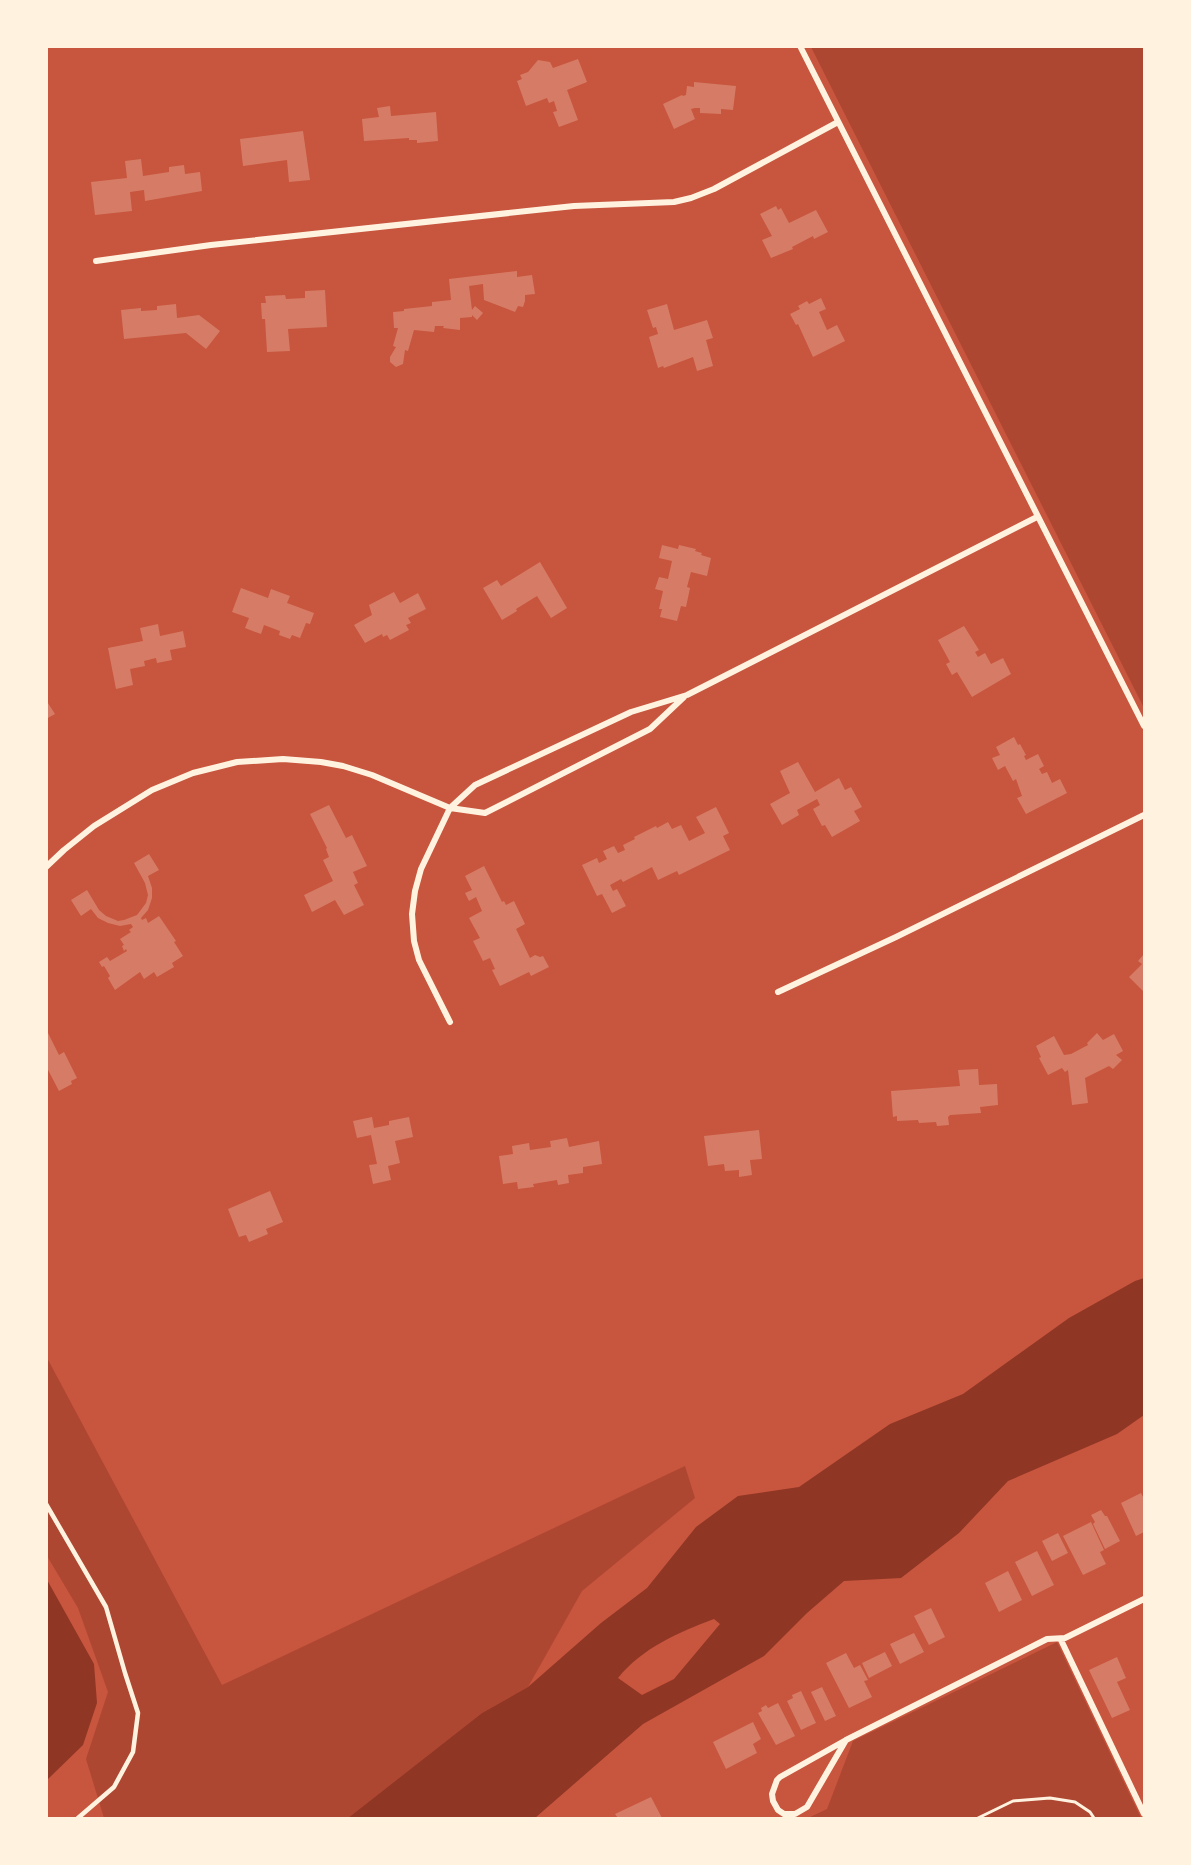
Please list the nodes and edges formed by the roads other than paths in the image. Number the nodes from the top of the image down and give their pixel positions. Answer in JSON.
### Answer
{"nodes":[{"id":1,"x":800,"y":46,"type":"edge"},
{"id":2,"x":838,"y":122,"type":"junction"},
{"id":3,"x":96,"y":261,"type":"dead end"},
{"id":4,"x":1037,"y":517,"type":"junction"},
{"id":5,"x":687,"y":695,"type":"junction"},
{"id":6,"x":1144,"y":726,"type":"edge"},
{"id":7,"x":450,"y":808,"type":"junction"},
{"id":8,"x":1144,"y":815,"type":"edge"},
{"id":9,"x":46,"y":867,"type":"edge"},
{"id":10,"x":778,"y":992,"type":"dead end"},
{"id":11,"x":450,"y":1022,"type":"dead end"},
{"id":12,"x":46,"y":1504,"type":"edge"},
{"id":13,"x":1144,"y":1599,"type":"edge"},
{"id":14,"x":1061,"y":1640,"type":"junction"},
{"id":15,"x":846,"y":1740,"type":"junction"},
{"id":16,"x":1144,"y":1814,"type":"edge"},
{"id":17,"x":78,"y":1818,"type":"edge"}],
"edges":[{"from":1,"to":2,"type":"street"},
{"from":2,"to":3,"type":"street"},
{"from":2,"to":4,"type":"street"},
{"from":4,"to":5,"type":"street"},
{"from":4,"to":6,"type":"street"},
{"from":5,"to":7,"type":"street"},
{"from":5,"to":7,"type":"street"},
{"from":7,"to":9,"type":"street"},
{"from":7,"to":11,"type":"street"},
{"from":8,"to":10,"type":"street"},
{"from":12,"to":17,"type":"lane"},
{"from":13,"to":14,"type":"street"},
{"from":14,"to":15,"type":"street"},
{"from":14,"to":16,"type":"street"},
{"from":15,"to":15,"type":"street"}]}
